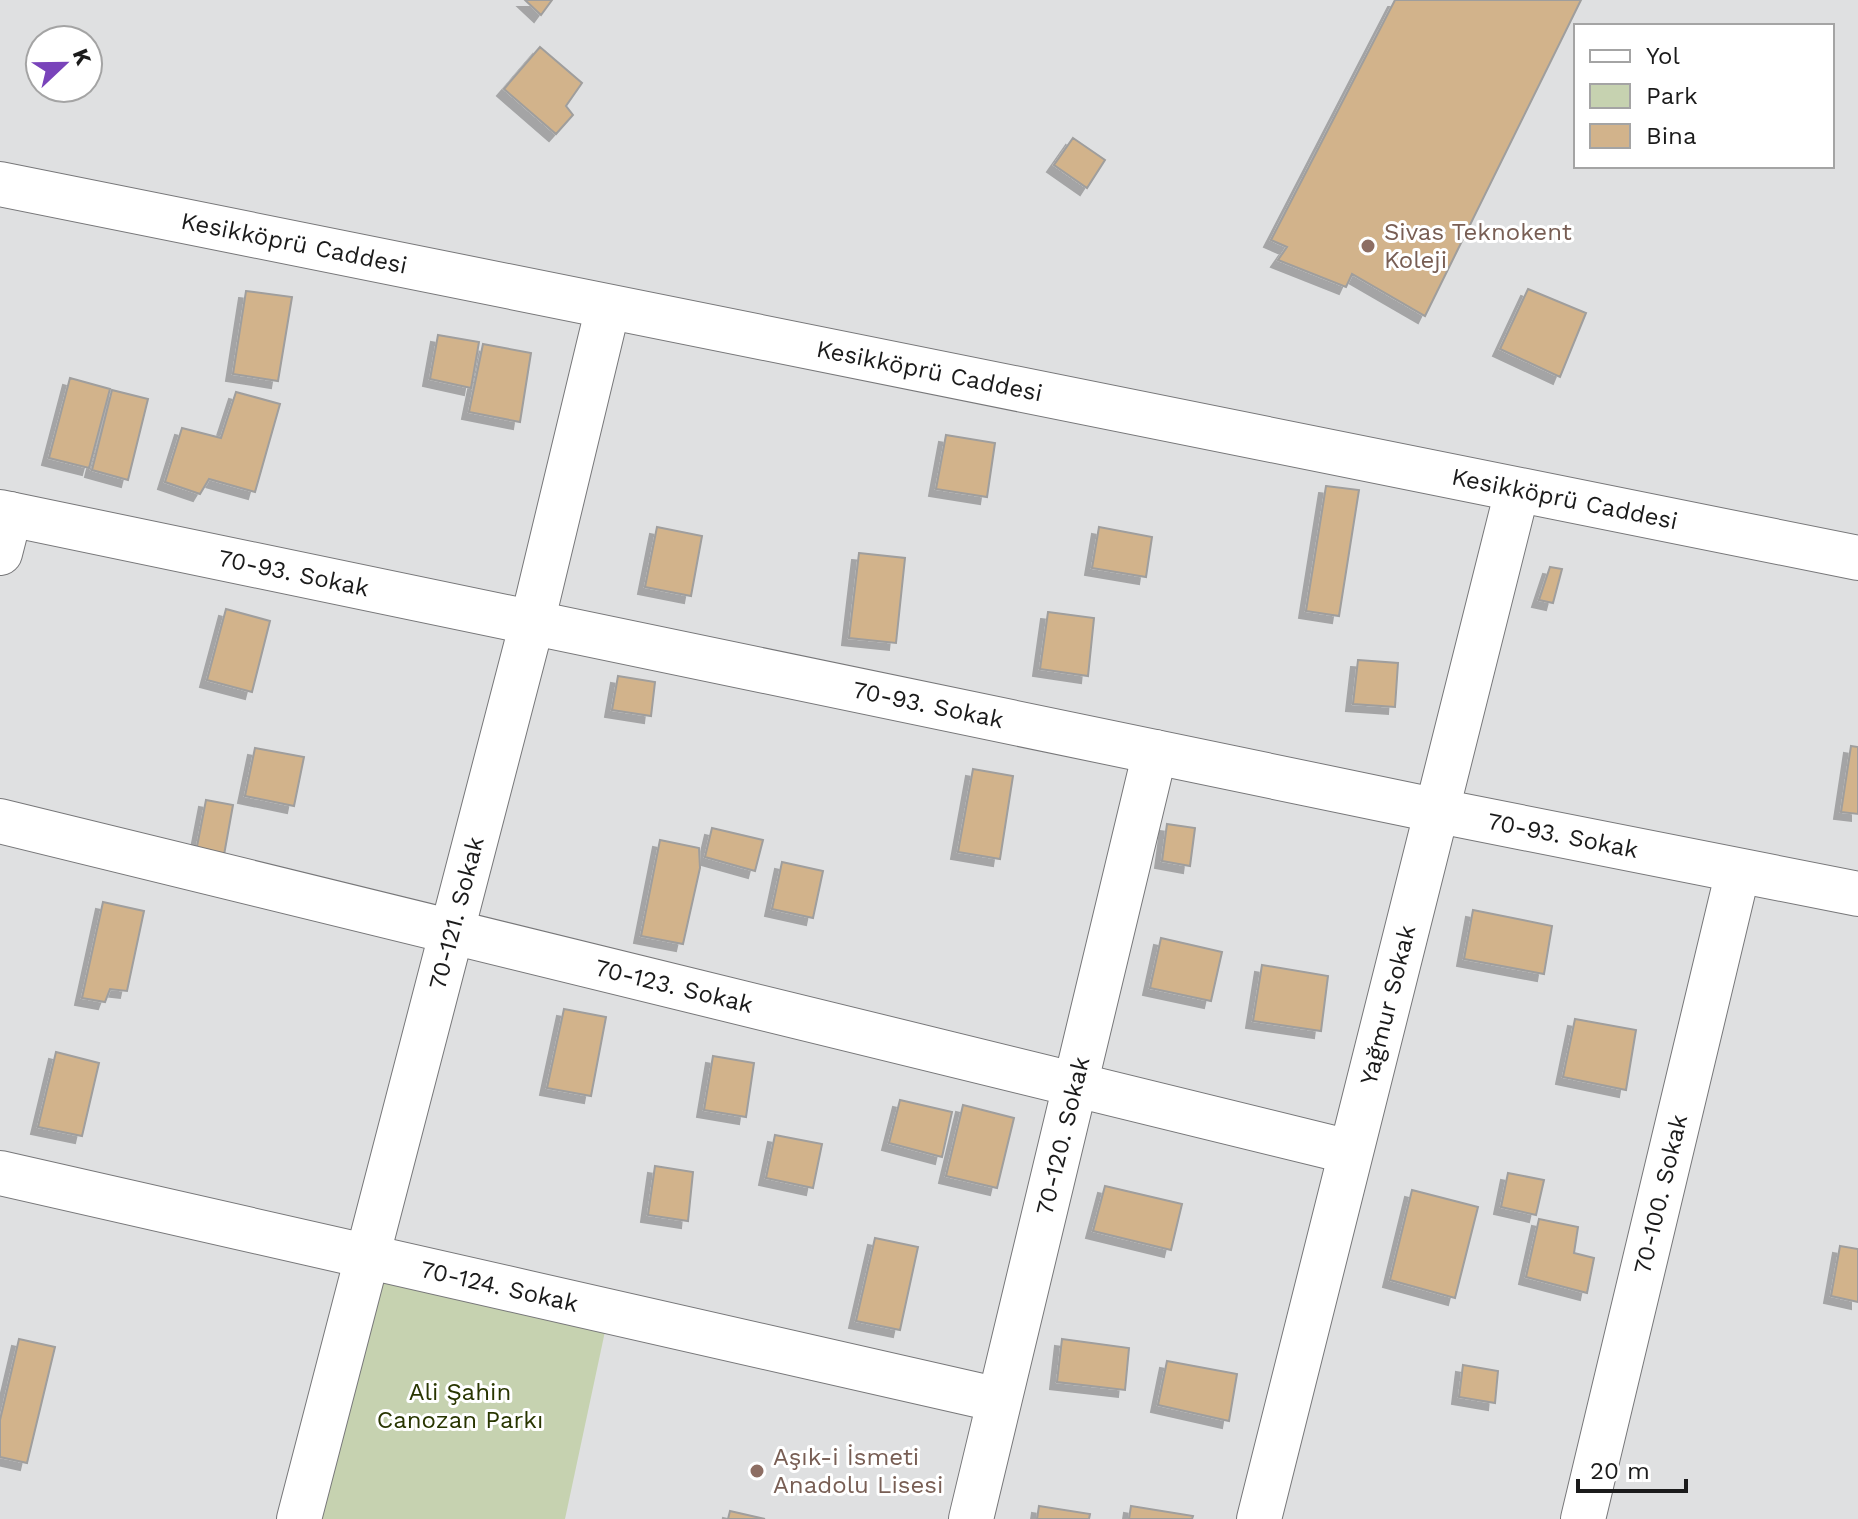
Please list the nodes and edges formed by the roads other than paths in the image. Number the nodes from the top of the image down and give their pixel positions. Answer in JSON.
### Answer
{"nodes":[{"id":1,"x":0,"y":184,"type":"edge"},
{"id":2,"x":608,"y":307,"type":"junction"},
{"id":3,"x":1517,"y":491,"type":"junction"},
{"id":4,"x":3,"y":526,"type":"edge"},
{"id":5,"x":1858,"y":558,"type":"edge"},
{"id":6,"x":532,"y":623,"type":"junction"},
{"id":7,"x":1155,"y":752,"type":"junction"},
{"id":8,"x":1434,"y":810,"type":"junction"},
{"id":9,"x":0,"y":821,"type":"edge"},
{"id":10,"x":1738,"y":871,"type":"junction"},
{"id":11,"x":1858,"y":894,"type":"edge"},
{"id":12,"x":452,"y":932,"type":"junction"},
{"id":13,"x":1075,"y":1084,"type":"junction"},
{"id":14,"x":1350,"y":1152,"type":"junction"},
{"id":15,"x":0,"y":1173,"type":"edge"},
{"id":16,"x":367,"y":1256,"type":"junction"},
{"id":17,"x":999,"y":1400,"type":"junction"},
{"id":18,"x":299,"y":1519,"type":"edge"},
{"id":19,"x":971,"y":1519,"type":"edge"},
{"id":20,"x":1259,"y":1519,"type":"edge"},
{"id":21,"x":1583,"y":1519,"type":"edge"}],
"edges":[{"from":1,"to":2,"type":"street","name":"Kesikköprü Caddesi"},
{"from":2,"to":3,"type":"street","name":"Kesikköprü Caddesi"},
{"from":2,"to":6,"type":"street","name":"70-121. Sokak"},
{"from":3,"to":5,"type":"street","name":"Kesikköprü Caddesi"},
{"from":3,"to":8,"type":"street","name":"Yağmur Sokak"},
{"from":4,"to":6,"type":"street","name":"70-93. Sokak"},
{"from":6,"to":7,"type":"street","name":"70-93. Sokak"},
{"from":6,"to":12,"type":"street","name":"70-121. Sokak"},
{"from":7,"to":8,"type":"street","name":"70-93. Sokak"},
{"from":7,"to":13,"type":"street","name":"70-120. Sokak"},
{"from":8,"to":10,"type":"street","name":"70-93. Sokak"},
{"from":8,"to":14,"type":"street","name":"Yağmur Sokak"},
{"from":9,"to":12,"type":"street","name":"70-123. Sokak"},
{"from":10,"to":11,"type":"street","name":"70-93. Sokak"},
{"from":10,"to":21,"type":"street","name":"70-100. Sokak"},
{"from":12,"to":13,"type":"street","name":"70-123. Sokak"},
{"from":12,"to":16,"type":"street","name":"70-121. Sokak"},
{"from":13,"to":14,"type":"street","name":"70-123. Sokak"},
{"from":13,"to":17,"type":"street","name":"70-120. Sokak"},
{"from":14,"to":20,"type":"street","name":"Yağmur Sokak"},
{"from":15,"to":16,"type":"street","name":"70-124. Sokak"},
{"from":16,"to":17,"type":"street","name":"70-124. Sokak"},
{"from":16,"to":18,"type":"street","name":"70-121. Sokak"},
{"from":17,"to":19,"type":"street","name":"70-120. Sokak"}]}
